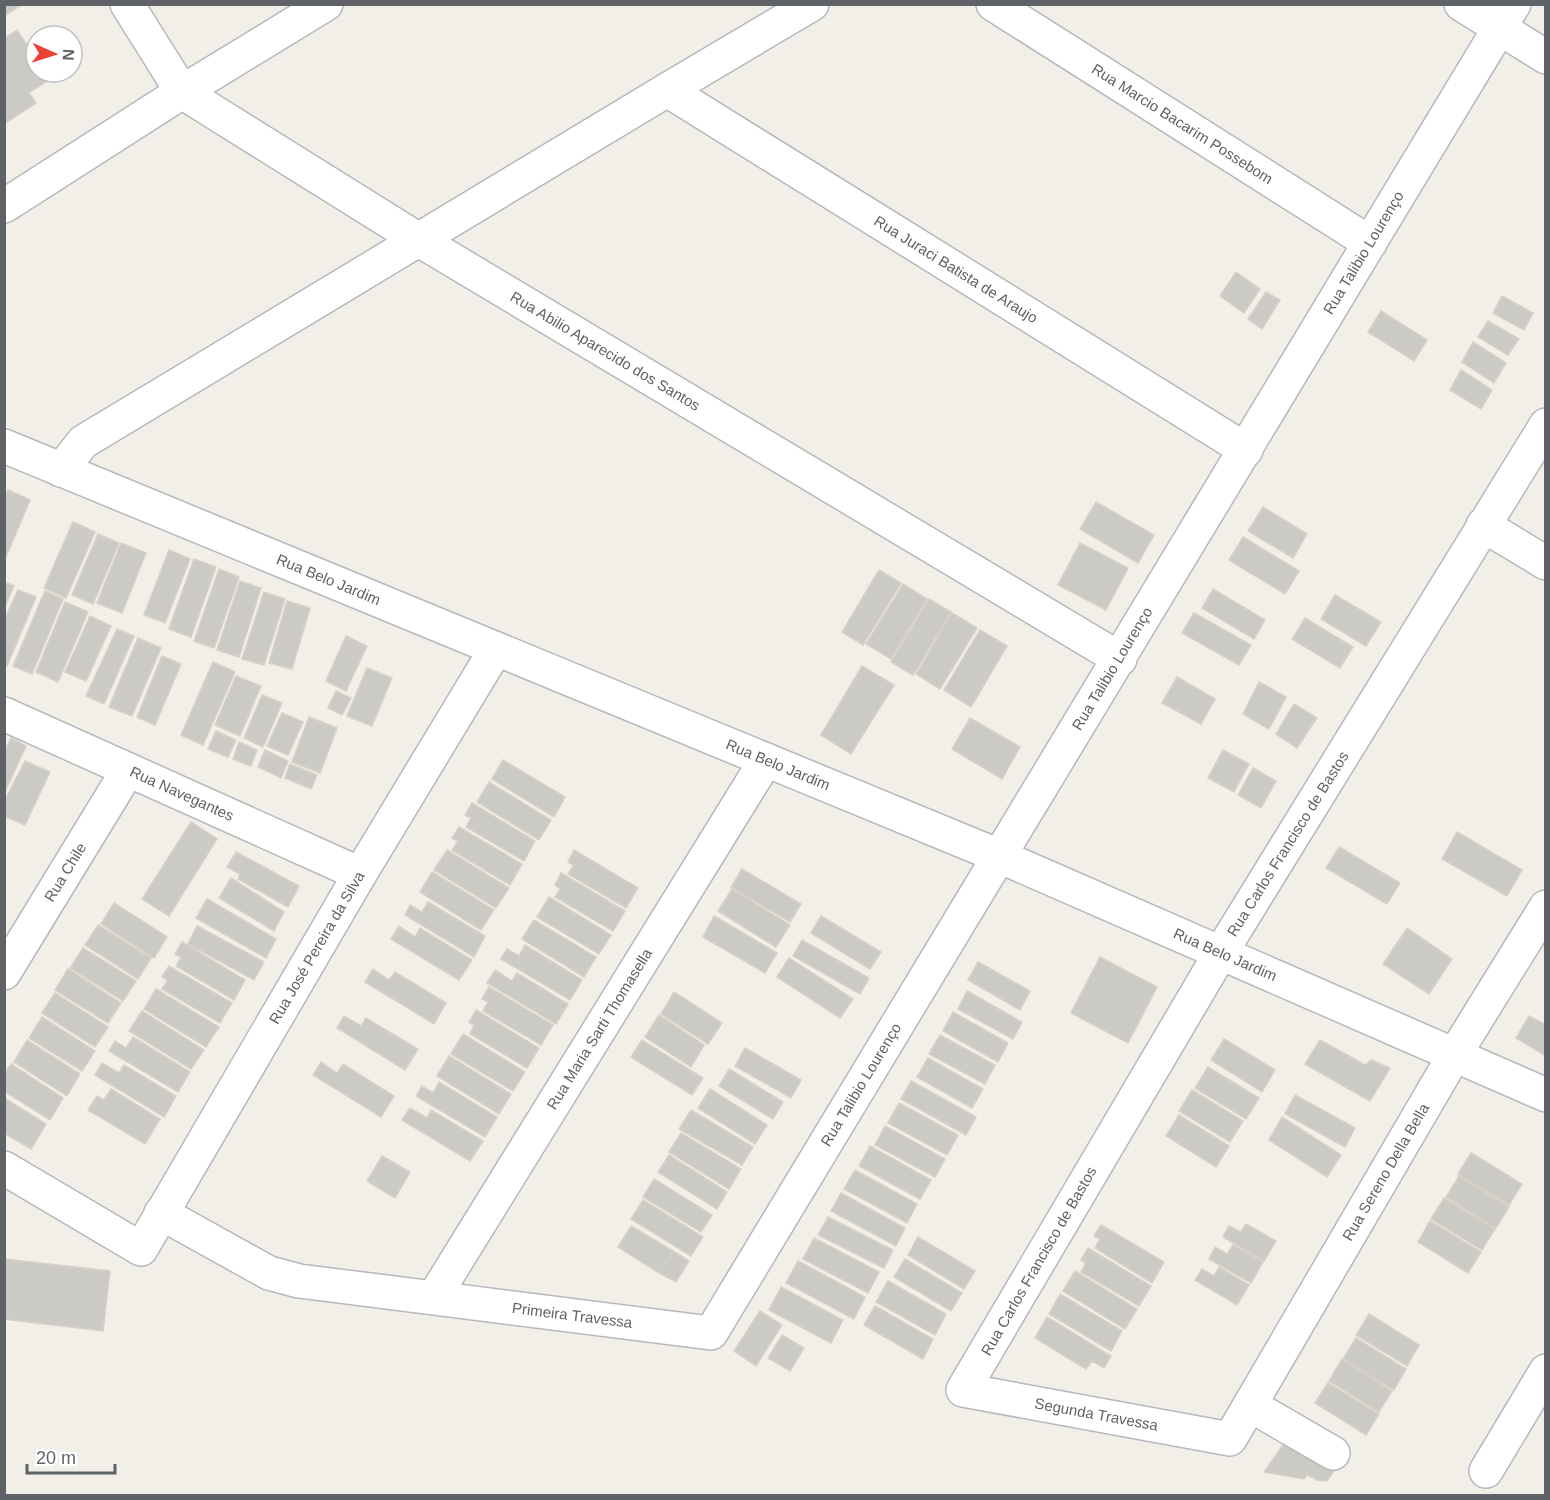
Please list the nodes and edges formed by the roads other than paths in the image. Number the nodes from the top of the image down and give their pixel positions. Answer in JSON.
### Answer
{"nodes":[{"id":1,"x":127,"y":4,"type":"edge"},
{"id":2,"x":326,"y":4,"type":"edge"},
{"id":3,"x":812,"y":4,"type":"edge"},
{"id":4,"x":993,"y":4,"type":"edge"},
{"id":5,"x":1461,"y":4,"type":"edge"},
{"id":6,"x":1507,"y":16,"type":"edge"},
{"id":7,"x":1545,"y":57,"type":"edge"},
{"id":8,"x":666,"y":90,"type":"junction"},
{"id":9,"x":182,"y":92,"type":"junction"},
{"id":10,"x":4,"y":206,"type":"edge"},
{"id":11,"x":419,"y":240,"type":"junction"},
{"id":12,"x":1370,"y":243,"type":"junction"},
{"id":13,"x":1545,"y":425,"type":"edge"},
{"id":14,"x":4,"y":446,"type":"edge"},
{"id":15,"x":1246,"y":450,"type":"junction"},
{"id":16,"x":61,"y":470,"type":"junction"},
{"id":17,"x":1483,"y":525,"type":"junction"},
{"id":18,"x":1545,"y":562,"type":"edge"},
{"id":19,"x":496,"y":649,"type":"junction"},
{"id":20,"x":1120,"y":659,"type":"junction"},
{"id":21,"x":4,"y":714,"type":"edge"},
{"id":22,"x":766,"y":760,"type":"junction"},
{"id":23,"x":129,"y":770,"type":"junction"},
{"id":24,"x":999,"y":856,"type":"junction"},
{"id":25,"x":360,"y":874,"type":"junction"},
{"id":26,"x":1545,"y":907,"type":"edge"},
{"id":27,"x":1220,"y":954,"type":"junction"},
{"id":28,"x":4,"y":973,"type":"edge"},
{"id":29,"x":1455,"y":1054,"type":"junction"},
{"id":30,"x":1545,"y":1095,"type":"edge"},
{"id":31,"x":4,"y":1168,"type":"edge"},
{"id":32,"x":161,"y":1213,"type":"junction"},
{"id":33,"x":434,"y":1297,"type":"junction"},
{"id":34,"x":711,"y":1333,"type":"joint"},
{"id":35,"x":1545,"y":1371,"type":"edge"},
{"id":36,"x":963,"y":1390,"type":"joint"},
{"id":37,"x":1250,"y":1405,"type":"junction"},
{"id":38,"x":1230,"y":1438,"type":"joint"},
{"id":39,"x":1333,"y":1452,"type":"dead end"},
{"id":40,"x":1486,"y":1471,"type":"dead end"}],
"edges":[{"from":1,"to":9,"type":"street","name":"Rua Abilio Aparecido dos Santos"},
{"from":2,"to":9,"type":"street"},
{"from":3,"to":8,"type":"street"},
{"from":4,"to":12,"type":"street","name":"Rua Marcio Bacarim Possebom"},
{"from":5,"to":6,"type":"street"},
{"from":6,"to":7,"type":"street"},
{"from":6,"to":12,"type":"street","name":"Rua Talibio Lourenço"},
{"from":8,"to":11,"type":"street"},
{"from":8,"to":15,"type":"street","name":"Rua Juraci Batista de Araujo"},
{"from":9,"to":10,"type":"street"},
{"from":9,"to":11,"type":"street","name":"Rua Abilio Aparecido dos Santos"},
{"from":11,"to":16,"type":"street"},
{"from":11,"to":20,"type":"street","name":"Rua Abilio Aparecido dos Santos"},
{"from":12,"to":15,"type":"street","name":"Rua Talibio Lourenço"},
{"from":13,"to":17,"type":"street","name":"Rua Carlos Francisco de Bastos"},
{"from":14,"to":16,"type":"street","name":"Rua Belo Jardim"},
{"from":15,"to":20,"type":"street","name":"Rua Talibio Lourenço"},
{"from":16,"to":19,"type":"street","name":"Rua Belo Jardim"},
{"from":17,"to":18,"type":"street"},
{"from":17,"to":27,"type":"street","name":"Rua Carlos Francisco de Bastos"},
{"from":19,"to":22,"type":"street","name":"Rua Belo Jardim"},
{"from":19,"to":25,"type":"street","name":"Rua José Pereira da Silva"},
{"from":20,"to":24,"type":"street","name":"Rua Talibio Lourenço"},
{"from":21,"to":23,"type":"street","name":"Rua Navegantes"},
{"from":22,"to":24,"type":"street","name":"Rua Belo Jardim"},
{"from":22,"to":33,"type":"street","name":"Rua Maria Sarti Thomasella"},
{"from":23,"to":25,"type":"street","name":"Rua Navegantes"},
{"from":23,"to":28,"type":"street","name":"Rua Chile"},
{"from":24,"to":27,"type":"street","name":"Rua Belo Jardim"},
{"from":24,"to":34,"type":"street","name":"Rua Talibio Lourenço"},
{"from":25,"to":32,"type":"street","name":"Rua José Pereira da Silva"},
{"from":26,"to":29,"type":"street","name":"Rua Sereno Della Bella"},
{"from":27,"to":29,"type":"street","name":"Rua Belo Jardim"},
{"from":27,"to":36,"type":"street","name":"Rua Carlos Francisco de Bastos"},
{"from":29,"to":30,"type":"street","name":"Rua Belo Jardim"},
{"from":29,"to":37,"type":"street","name":"Rua Sereno Della Bella"},
{"from":31,"to":32,"type":"street","name":"Rua José Pereira da Silva"},
{"from":32,"to":33,"type":"street","name":"Primeira Travessa"},
{"from":33,"to":34,"type":"street","name":"Primeira Travessa"},
{"from":35,"to":40,"type":"street"},
{"from":36,"to":38,"type":"street","name":"Segunda Travessa"},
{"from":37,"to":38,"type":"street","name":"Rua Sereno Della Bella"},
{"from":37,"to":39,"type":"street"}]}
